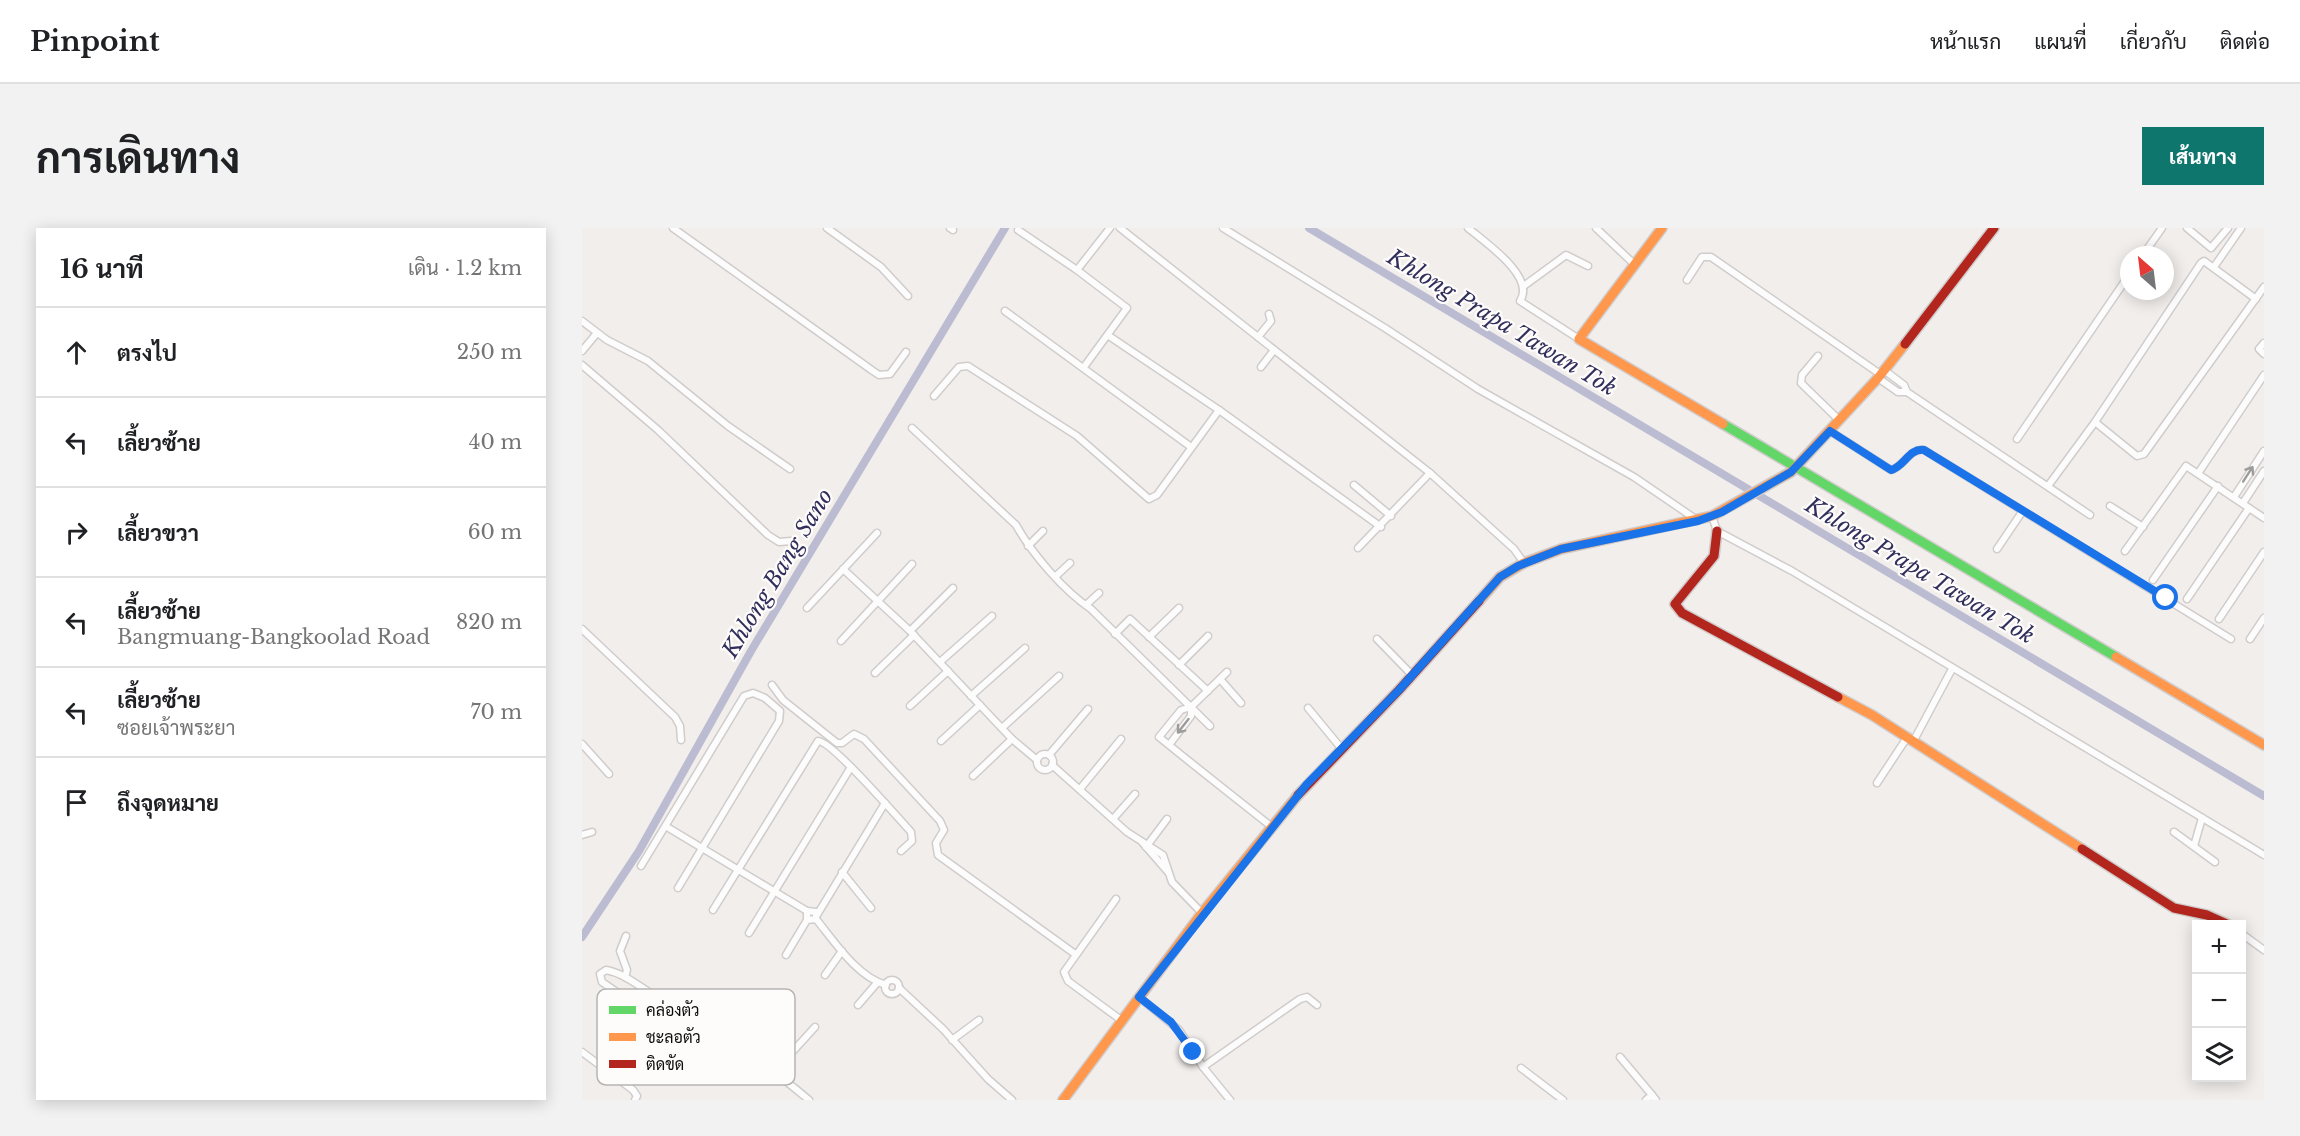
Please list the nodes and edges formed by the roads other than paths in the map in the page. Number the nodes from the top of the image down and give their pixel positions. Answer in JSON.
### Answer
{"nodes":[{"id":1,"x":673,"y":228,"type":"edge"},
{"id":2,"x":827,"y":228,"type":"edge"},
{"id":3,"x":1110,"y":228,"type":"edge"},
{"id":4,"x":1120,"y":228,"type":"edge"},
{"id":5,"x":1222,"y":228,"type":"edge"},
{"id":6,"x":1468,"y":228,"type":"edge"},
{"id":7,"x":1596,"y":228,"type":"edge"},
{"id":8,"x":1662,"y":228,"type":"edge"},
{"id":9,"x":1994,"y":228,"type":"edge"},
{"id":10,"x":2162,"y":228,"type":"edge"},
{"id":11,"x":2187,"y":228,"type":"edge"},
{"id":12,"x":2228,"y":228,"type":"edge"},
{"id":13,"x":2241,"y":228,"type":"edge"},
{"id":14,"x":1018,"y":230,"type":"dead end"},
{"id":15,"x":2149,"y":246,"type":"edge"},
{"id":16,"x":1634,"y":264,"type":"junction"},
{"id":17,"x":1588,"y":266,"type":"dead end"},
{"id":18,"x":2214,"y":267,"type":"junction"},
{"id":19,"x":1077,"y":270,"type":"junction"},
{"id":20,"x":1687,"y":280,"type":"dead end"},
{"id":21,"x":1525,"y":285,"type":"junction"},
{"id":22,"x":2264,"y":287,"type":"edge"},
{"id":23,"x":2120,"y":288,"type":"edge"},
{"id":24,"x":908,"y":296,"type":"dead end"},
{"id":25,"x":2256,"y":298,"type":"junction"},
{"id":26,"x":1005,"y":311,"type":"dead end"},
{"id":27,"x":1269,"y":314,"type":"dead end"},
{"id":28,"x":582,"y":321,"type":"edge"},
{"id":29,"x":597,"y":333,"type":"junction"},
{"id":30,"x":1109,"y":336,"type":"junction"},
{"id":31,"x":1258,"y":337,"type":"junction"},
{"id":32,"x":1580,"y":339,"type":"junction"},
{"id":33,"x":2264,"y":343,"type":"edge"},
{"id":34,"x":1274,"y":350,"type":"junction"},
{"id":35,"x":582,"y":351,"type":"edge"},
{"id":36,"x":906,"y":352,"type":"dead end"},
{"id":37,"x":2264,"y":354,"type":"edge"},
{"id":38,"x":1818,"y":356,"type":"dead end"},
{"id":39,"x":582,"y":365,"type":"edge"},
{"id":40,"x":1084,"y":367,"type":"junction"},
{"id":41,"x":1261,"y":367,"type":"dead end"},
{"id":42,"x":1881,"y":374,"type":"junction"},
{"id":43,"x":2264,"y":375,"type":"edge"},
{"id":44,"x":934,"y":396,"type":"dead end"},
{"id":45,"x":1219,"y":410,"type":"junction"},
{"id":46,"x":1839,"y":420,"type":"junction"},
{"id":47,"x":2095,"y":422,"type":"junction"},
{"id":48,"x":912,"y":428,"type":"dead end"},
{"id":49,"x":1830,"y":431,"type":"junction"},
{"id":50,"x":2017,"y":439,"type":"dead end"},
{"id":51,"x":1191,"y":447,"type":"junction"},
{"id":52,"x":2264,"y":451,"type":"edge"},
{"id":53,"x":790,"y":469,"type":"dead end"},
{"id":54,"x":1794,"y":470,"type":"junction"},
{"id":55,"x":2264,"y":471,"type":"edge"},
{"id":56,"x":2199,"y":472,"type":"junction"},
{"id":57,"x":1430,"y":473,"type":"junction"},
{"id":58,"x":1354,"y":485,"type":"dead end"},
{"id":59,"x":2048,"y":486,"type":"junction"},
{"id":60,"x":2218,"y":486,"type":"junction"},
{"id":61,"x":2234,"y":497,"type":"junction"},
{"id":62,"x":2243,"y":503,"type":"junction"},
{"id":63,"x":2110,"y":506,"type":"dead end"},
{"id":64,"x":2249,"y":508,"type":"junction"},
{"id":65,"x":2022,"y":512,"type":"junction"},
{"id":66,"x":2090,"y":515,"type":"dead end"},
{"id":67,"x":1391,"y":516,"type":"junction"},
{"id":68,"x":1712,"y":516,"type":"junction"},
{"id":69,"x":2264,"y":518,"type":"edge"},
{"id":70,"x":1698,"y":521,"type":"junction"},
{"id":71,"x":1381,"y":527,"type":"junction"},
{"id":72,"x":2143,"y":527,"type":"junction"},
{"id":73,"x":1043,"y":531,"type":"dead end"},
{"id":74,"x":1717,"y":531,"type":"junction"},
{"id":75,"x":877,"y":533,"type":"dead end"},
{"id":76,"x":791,"y":541,"type":"dead end"},
{"id":77,"x":1028,"y":546,"type":"junction"},
{"id":78,"x":1358,"y":548,"type":"dead end"},
{"id":79,"x":1997,"y":549,"type":"dead end"},
{"id":80,"x":2125,"y":551,"type":"dead end"},
{"id":81,"x":2264,"y":552,"type":"edge"},
{"id":82,"x":1524,"y":563,"type":"junction"},
{"id":83,"x":912,"y":564,"type":"dead end"},
{"id":84,"x":1070,"y":564,"type":"dead end"},
{"id":85,"x":843,"y":569,"type":"junction"},
{"id":86,"x":1056,"y":576,"type":"junction"},
{"id":87,"x":2153,"y":580,"type":"dead end"},
{"id":88,"x":953,"y":588,"type":"dead end"},
{"id":89,"x":1099,"y":593,"type":"dead end"},
{"id":90,"x":2187,"y":599,"type":"dead end"},
{"id":91,"x":878,"y":601,"type":"junction"},
{"id":92,"x":1086,"y":605,"type":"junction"},
{"id":93,"x":807,"y":608,"type":"dead end"},
{"id":94,"x":1179,"y":608,"type":"dead end"},
{"id":95,"x":992,"y":616,"type":"dead end"},
{"id":96,"x":2264,"y":618,"type":"edge"},
{"id":97,"x":2219,"y":619,"type":"dead end"},
{"id":98,"x":582,"y":629,"type":"edge"},
{"id":99,"x":912,"y":633,"type":"junction"},
{"id":100,"x":1115,"y":634,"type":"junction"},
{"id":101,"x":1208,"y":636,"type":"dead end"},
{"id":102,"x":1149,"y":637,"type":"junction"},
{"id":103,"x":1377,"y":639,"type":"dead end"},
{"id":104,"x":2231,"y":639,"type":"dead end"},
{"id":105,"x":2250,"y":639,"type":"dead end"},
{"id":106,"x":841,"y":641,"type":"dead end"},
{"id":107,"x":1025,"y":648,"type":"dead end"},
{"id":108,"x":940,"y":662,"type":"junction"},
{"id":109,"x":1179,"y":665,"type":"junction"},
{"id":110,"x":1952,"y":669,"type":"junction"},
{"id":111,"x":948,"y":671,"type":"junction"},
{"id":112,"x":1227,"y":672,"type":"dead end"},
{"id":113,"x":875,"y":673,"type":"dead end"},
{"id":114,"x":1412,"y":675,"type":"junction"},
{"id":115,"x":1059,"y":676,"type":"dead end"},
{"id":116,"x":1220,"y":679,"type":"junction"},
{"id":117,"x":772,"y":685,"type":"dead end"},
{"id":118,"x":1208,"y":691,"type":"junction"},
{"id":119,"x":971,"y":696,"type":"junction"},
{"id":120,"x":1241,"y":703,"type":"dead end"},
{"id":121,"x":980,"y":705,"type":"junction"},
{"id":122,"x":910,"y":706,"type":"dead end"},
{"id":123,"x":1191,"y":707,"type":"junction"},
{"id":124,"x":1308,"y":708,"type":"dead end"},
{"id":125,"x":1088,"y":709,"type":"dead end"},
{"id":126,"x":1210,"y":726,"type":"dead end"},
{"id":127,"x":1002,"y":728,"type":"junction"},
{"id":128,"x":1911,"y":738,"type":"junction"},
{"id":129,"x":1012,"y":739,"type":"junction"},
{"id":130,"x":1121,"y":739,"type":"dead end"},
{"id":131,"x":681,"y":740,"type":"dead end"},
{"id":132,"x":941,"y":741,"type":"dead end"},
{"id":133,"x":582,"y":744,"type":"edge"},
{"id":134,"x":1168,"y":745,"type":"junction"},
{"id":135,"x":2264,"y":745,"type":"edge"},
{"id":136,"x":1341,"y":748,"type":"junction"},
{"id":137,"x":1049,"y":755,"type":"junction"},
{"id":138,"x":1037,"y":760,"type":"junction"},
{"id":139,"x":1052,"y":765,"type":"junction"},
{"id":140,"x":851,"y":767,"type":"junction"},
{"id":141,"x":609,"y":774,"type":"dead end"},
{"id":142,"x":973,"y":776,"type":"dead end"},
{"id":143,"x":1877,"y":783,"type":"dead end"},
{"id":144,"x":1080,"y":789,"type":"junction"},
{"id":145,"x":1135,"y":794,"type":"dead end"},
{"id":146,"x":885,"y":803,"type":"junction"},
{"id":147,"x":2202,"y":818,"type":"junction"},
{"id":148,"x":1113,"y":819,"type":"junction"},
{"id":149,"x":1167,"y":819,"type":"dead end"},
{"id":150,"x":667,"y":827,"type":"junction"},
{"id":151,"x":1272,"y":827,"type":"junction"},
{"id":152,"x":592,"y":832,"type":"dead end"},
{"id":153,"x":2174,"y":832,"type":"dead end"},
{"id":154,"x":582,"y":835,"type":"edge"},
{"id":155,"x":1145,"y":844,"type":"junction"},
{"id":156,"x":2194,"y":846,"type":"junction"},
{"id":157,"x":702,"y":849,"type":"junction"},
{"id":158,"x":901,"y":851,"type":"dead end"},
{"id":159,"x":2264,"y":855,"type":"edge"},
{"id":160,"x":2215,"y":862,"type":"dead end"},
{"id":161,"x":641,"y":866,"type":"dead end"},
{"id":162,"x":738,"y":871,"type":"junction"},
{"id":163,"x":842,"y":872,"type":"junction"},
{"id":164,"x":678,"y":888,"type":"dead end"},
{"id":165,"x":775,"y":892,"type":"junction"},
{"id":166,"x":1116,"y":899,"type":"dead end"},
{"id":167,"x":872,"y":908,"type":"dead end"},
{"id":168,"x":714,"y":910,"type":"dead end"},
{"id":169,"x":807,"y":911,"type":"junction"},
{"id":170,"x":1202,"y":914,"type":"junction"},
{"id":171,"x":816,"y":917,"type":"junction"},
{"id":172,"x":807,"y":920,"type":"junction"},
{"id":173,"x":2218,"y":920,"type":"edge"},
{"id":174,"x":749,"y":933,"type":"dead end"},
{"id":175,"x":626,"y":936,"type":"dead end"},
{"id":176,"x":2246,"y":937,"type":"edge"},
{"id":177,"x":2264,"y":950,"type":"edge"},
{"id":178,"x":842,"y":951,"type":"junction"},
{"id":179,"x":1075,"y":954,"type":"junction"},
{"id":180,"x":786,"y":955,"type":"dead end"},
{"id":181,"x":825,"y":975,"type":"dead end"},
{"id":182,"x":625,"y":977,"type":"junction"},
{"id":183,"x":877,"y":983,"type":"junction"},
{"id":184,"x":612,"y":989,"type":"edge"},
{"id":185,"x":645,"y":989,"type":"edge"},
{"id":186,"x":1139,"y":997,"type":"junction"},
{"id":187,"x":858,"y":1005,"type":"dead end"},
{"id":188,"x":1317,"y":1005,"type":"dead end"},
{"id":189,"x":979,"y":1020,"type":"dead end"},
{"id":190,"x":1121,"y":1020,"type":"junction"},
{"id":191,"x":815,"y":1027,"type":"dead end"},
{"id":192,"x":952,"y":1040,"type":"junction"},
{"id":193,"x":795,"y":1049,"type":"edge"},
{"id":194,"x":582,"y":1052,"type":"edge"},
{"id":195,"x":1620,"y":1057,"type":"dead end"},
{"id":196,"x":597,"y":1063,"type":"edge"},
{"id":197,"x":1203,"y":1067,"type":"junction"},
{"id":198,"x":1521,"y":1068,"type":"dead end"},
{"id":199,"x":626,"y":1085,"type":"edge"},
{"id":200,"x":790,"y":1085,"type":"edge"},
{"id":201,"x":1651,"y":1098,"type":"edge"},
{"id":202,"x":635,"y":1100,"type":"edge"},
{"id":203,"x":809,"y":1100,"type":"edge"},
{"id":204,"x":1012,"y":1100,"type":"edge"},
{"id":205,"x":1063,"y":1100,"type":"edge"},
{"id":206,"x":1230,"y":1100,"type":"edge"},
{"id":207,"x":1563,"y":1100,"type":"edge"}],
"edges":[{"from":1,"to":36,"type":"street"},
{"from":2,"to":24,"type":"street"},
{"from":3,"to":19,"type":"street"},
{"from":4,"to":31,"type":"street"},
{"from":5,"to":70,"type":"street"},
{"from":6,"to":21,"type":"street"},
{"from":7,"to":16,"type":"street"},
{"from":8,"to":16,"type":"street"},
{"from":9,"to":42,"type":"street"},
{"from":10,"to":15,"type":"street"},
{"from":11,"to":12,"type":"street"},
{"from":13,"to":18,"type":"street"},
{"from":14,"to":19,"type":"street"},
{"from":16,"to":32,"type":"street"},
{"from":17,"to":21,"type":"street"},
{"from":18,"to":25,"type":"street"},
{"from":18,"to":47,"type":"street"},
{"from":19,"to":30,"type":"street"},
{"from":20,"to":42,"type":"street"},
{"from":21,"to":32,"type":"street"},
{"from":22,"to":25,"type":"street"},
{"from":23,"to":50,"type":"street"},
{"from":25,"to":47,"type":"street"},
{"from":26,"to":40,"type":"street"},
{"from":27,"to":31,"type":"street"},
{"from":28,"to":29,"type":"street"},
{"from":29,"to":35,"type":"street"},
{"from":29,"to":53,"type":"street"},
{"from":30,"to":40,"type":"street"},
{"from":30,"to":45,"type":"street"},
{"from":31,"to":34,"type":"street"},
{"from":32,"to":54,"type":"street"},
{"from":33,"to":37,"type":"street"},
{"from":34,"to":41,"type":"street"},
{"from":34,"to":57,"type":"street"},
{"from":38,"to":46,"type":"street"},
{"from":39,"to":76,"type":"street"},
{"from":40,"to":51,"type":"street"},
{"from":42,"to":46,"type":"street"},
{"from":42,"to":59,"type":"street"},
{"from":43,"to":56,"type":"street"},
{"from":44,"to":51,"type":"street"},
{"from":45,"to":51,"type":"street"},
{"from":45,"to":71,"type":"street"},
{"from":46,"to":49,"type":"street"},
{"from":47,"to":59,"type":"street"},
{"from":48,"to":77,"type":"street"},
{"from":49,"to":54,"type":"street"},
{"from":49,"to":65,"type":"street"},
{"from":61,"to":52,"type":"street","one_way":true},
{"from":54,"to":68,"type":"street"},
{"from":54,"to":135,"type":"street"},
{"from":55,"to":62,"type":"street"},
{"from":56,"to":60,"type":"street"},
{"from":56,"to":72,"type":"street"},
{"from":57,"to":67,"type":"street"},
{"from":57,"to":82,"type":"street"},
{"from":58,"to":67,"type":"street"},
{"from":59,"to":66,"type":"street"},
{"from":60,"to":61,"type":"street"},
{"from":60,"to":87,"type":"street"},
{"from":61,"to":62,"type":"street"},
{"from":62,"to":64,"type":"street"},
{"from":63,"to":72,"type":"street"},
{"from":64,"to":69,"type":"street"},
{"from":64,"to":90,"type":"street"},
{"from":65,"to":79,"type":"street"},
{"from":65,"to":104,"type":"street"},
{"from":67,"to":71,"type":"street"},
{"from":68,"to":70,"type":"street"},
{"from":68,"to":74,"type":"street"},
{"from":70,"to":82,"type":"street"},
{"from":71,"to":78,"type":"street"},
{"from":72,"to":80,"type":"street"},
{"from":73,"to":77,"type":"street"},
{"from":74,"to":110,"type":"street"},
{"from":74,"to":128,"type":"street"},
{"from":75,"to":85,"type":"street"},
{"from":77,"to":86,"type":"street"},
{"from":81,"to":97,"type":"street"},
{"from":82,"to":114,"type":"street"},
{"from":83,"to":91,"type":"street"},
{"from":84,"to":86,"type":"street"},
{"from":85,"to":91,"type":"street"},
{"from":85,"to":93,"type":"street"},
{"from":86,"to":92,"type":"street"},
{"from":88,"to":99,"type":"street"},
{"from":89,"to":92,"type":"street"},
{"from":91,"to":99,"type":"street"},
{"from":91,"to":106,"type":"street"},
{"from":92,"to":100,"type":"street"},
{"from":94,"to":102,"type":"street"},
{"from":95,"to":108,"type":"street"},
{"from":96,"to":105,"type":"street"},
{"from":98,"to":131,"type":"street"},
{"from":99,"to":108,"type":"street"},
{"from":99,"to":113,"type":"street"},
{"from":100,"to":102,"type":"street"},
{"from":100,"to":123,"type":"street"},
{"from":101,"to":109,"type":"street"},
{"from":102,"to":109,"type":"street"},
{"from":103,"to":114,"type":"street"},
{"from":107,"to":119,"type":"street"},
{"from":108,"to":111,"type":"street"},
{"from":109,"to":118,"type":"street"},
{"from":110,"to":128,"type":"street"},
{"from":110,"to":147,"type":"street"},
{"from":111,"to":119,"type":"street"},
{"from":111,"to":122,"type":"street"},
{"from":112,"to":116,"type":"street"},
{"from":114,"to":136,"type":"street"},
{"from":115,"to":127,"type":"street"},
{"from":116,"to":118,"type":"street"},
{"from":116,"to":120,"type":"street"},
{"from":117,"to":179,"type":"street"},
{"from":118,"to":123,"type":"street"},
{"from":119,"to":121,"type":"street"},
{"from":121,"to":127,"type":"street"},
{"from":121,"to":132,"type":"street"},
{"from":123,"to":126,"type":"street"},
{"from":123,"to":134,"type":"street","one_way":true},
{"from":123,"to":134,"type":"street"},
{"from":124,"to":136,"type":"street"},
{"from":125,"to":137,"type":"street"},
{"from":127,"to":129,"type":"street"},
{"from":128,"to":143,"type":"street"},
{"from":128,"to":173,"type":"street"},
{"from":129,"to":138,"type":"street"},
{"from":129,"to":142,"type":"street"},
{"from":130,"to":144,"type":"street"},
{"from":133,"to":141,"type":"street"},
{"from":134,"to":151,"type":"street"},
{"from":136,"to":151,"type":"street"},
{"from":137,"to":138,"type":"street"},
{"from":137,"to":139,"type":"street"},
{"from":138,"to":139,"type":"street"},
{"from":139,"to":144,"type":"street"},
{"from":140,"to":146,"type":"street"},
{"from":140,"to":162,"type":"street"},
{"from":140,"to":165,"type":"street"},
{"from":144,"to":148,"type":"street"},
{"from":145,"to":148,"type":"street"},
{"from":146,"to":158,"type":"street"},
{"from":146,"to":163,"type":"street"},
{"from":147,"to":156,"type":"street"},
{"from":147,"to":159,"type":"street"},
{"from":148,"to":155,"type":"street"},
{"from":149,"to":155,"type":"street"},
{"from":150,"to":157,"type":"street"},
{"from":150,"to":157,"type":"street"},
{"from":150,"to":161,"type":"street"},
{"from":151,"to":170,"type":"street"},
{"from":152,"to":154,"type":"street"},
{"from":153,"to":156,"type":"street"},
{"from":155,"to":170,"type":"street"},
{"from":156,"to":160,"type":"street"},
{"from":157,"to":162,"type":"street"},
{"from":157,"to":164,"type":"street"},
{"from":162,"to":165,"type":"street"},
{"from":162,"to":168,"type":"street"},
{"from":163,"to":167,"type":"street"},
{"from":163,"to":171,"type":"street"},
{"from":165,"to":169,"type":"street"},
{"from":165,"to":174,"type":"street"},
{"from":166,"to":179,"type":"street"},
{"from":169,"to":171,"type":"street"},
{"from":169,"to":172,"type":"street"},
{"from":170,"to":186,"type":"street"},
{"from":171,"to":172,"type":"street"},
{"from":171,"to":178,"type":"street"},
{"from":172,"to":180,"type":"street"},
{"from":175,"to":182,"type":"street"},
{"from":176,"to":177,"type":"street"},
{"from":178,"to":181,"type":"street"},
{"from":178,"to":183,"type":"street"},
{"from":179,"to":190,"type":"street"},
{"from":182,"to":184,"type":"street"},
{"from":182,"to":185,"type":"street"},
{"from":183,"to":187,"type":"street"},
{"from":183,"to":192,"type":"street"},
{"from":186,"to":190,"type":"street"},
{"from":186,"to":197,"type":"street"},
{"from":188,"to":197,"type":"street"},
{"from":189,"to":192,"type":"street"},
{"from":190,"to":205,"type":"street"},
{"from":191,"to":193,"type":"street"},
{"from":192,"to":204,"type":"street"},
{"from":194,"to":196,"type":"street"},
{"from":195,"to":201,"type":"street"},
{"from":197,"to":206,"type":"street"},
{"from":198,"to":207,"type":"street"},
{"from":199,"to":202,"type":"street"},
{"from":200,"to":203,"type":"street"}]}
